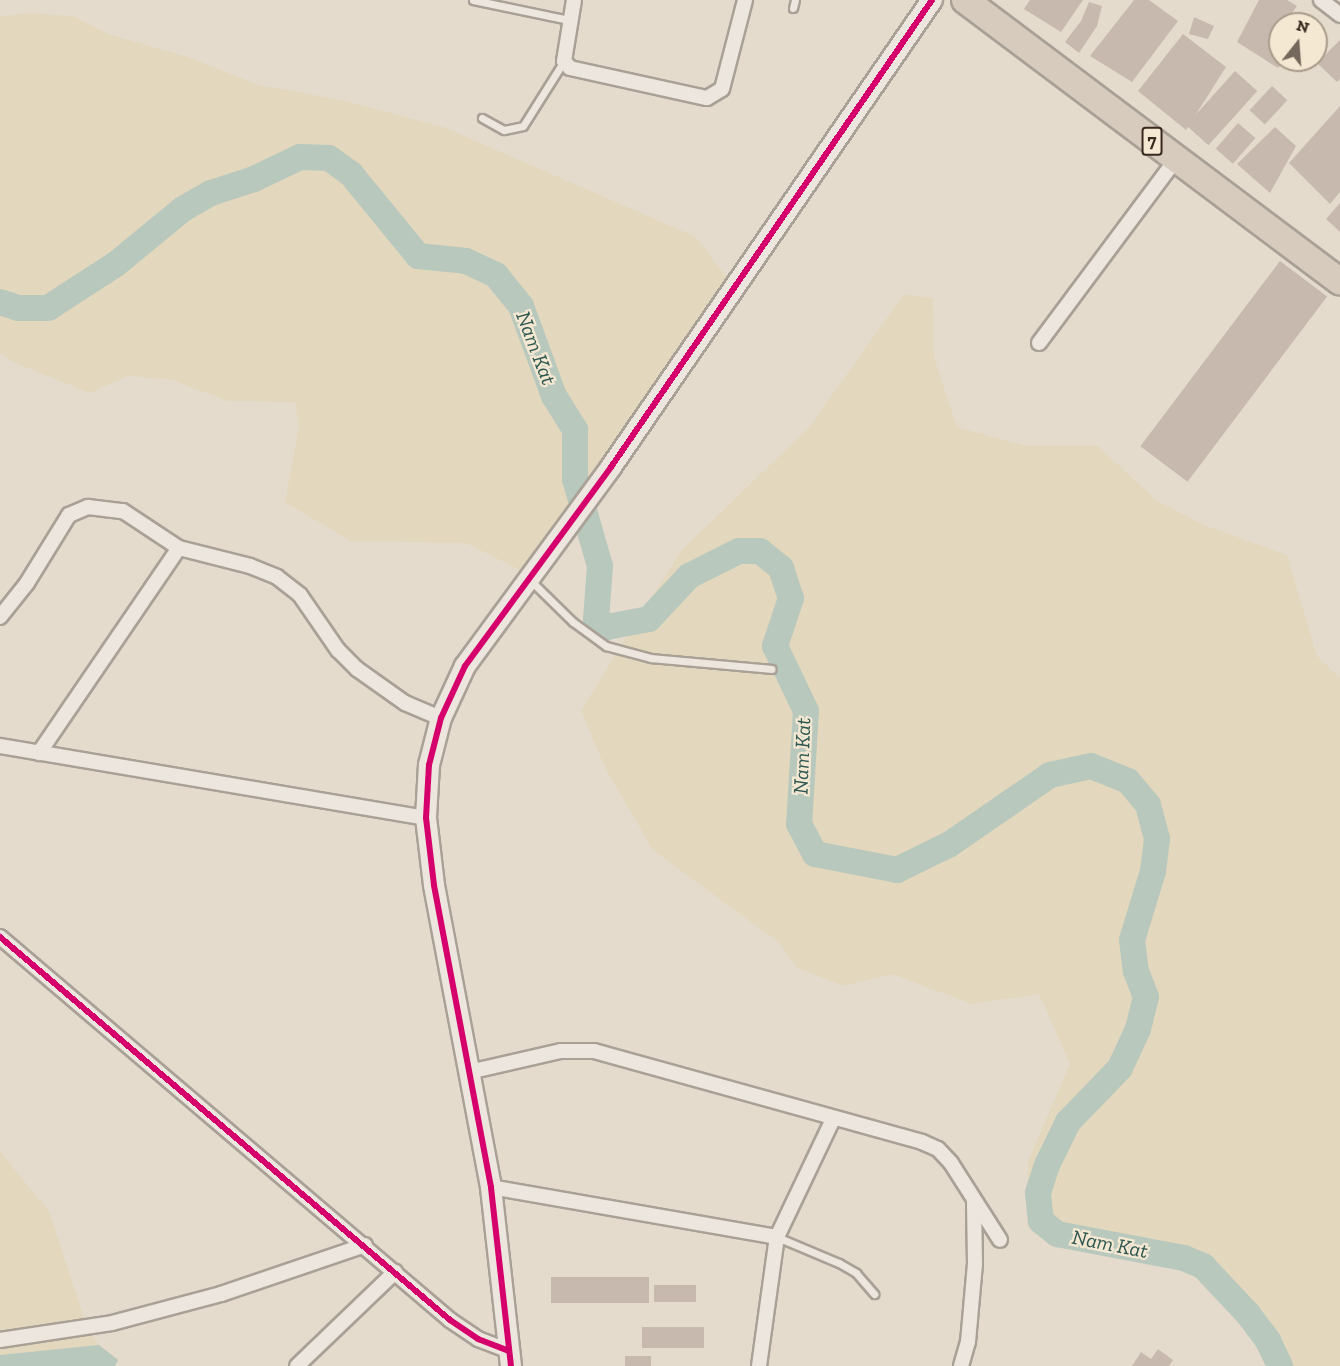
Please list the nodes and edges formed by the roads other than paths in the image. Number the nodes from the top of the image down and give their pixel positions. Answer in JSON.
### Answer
{"nodes":[{"id":1,"x":473,"y":0,"type":"edge"},
{"id":2,"x":574,"y":0,"type":"edge"},
{"id":3,"x":745,"y":0,"type":"edge"},
{"id":4,"x":795,"y":0,"type":"edge"},
{"id":5,"x":932,"y":0,"type":"edge"},
{"id":6,"x":965,"y":0,"type":"edge"},
{"id":7,"x":1321,"y":0,"type":"edge"},
{"id":8,"x":793,"y":8,"type":"dead end"},
{"id":9,"x":1340,"y":15,"type":"edge"},
{"id":10,"x":569,"y":20,"type":"junction"},
{"id":11,"x":564,"y":61,"type":"junction"},
{"id":12,"x":482,"y":118,"type":"dead end"},
{"id":13,"x":1176,"y":159,"type":"junction"},
{"id":14,"x":1340,"y":282,"type":"edge"},
{"id":15,"x":1039,"y":343,"type":"dead end"},
{"id":16,"x":179,"y":548,"type":"junction"},
{"id":17,"x":528,"y":578,"type":"junction"},
{"id":18,"x":0,"y":616,"type":"edge"},
{"id":19,"x":772,"y":669,"type":"dead end"},
{"id":20,"x":441,"y":718,"type":"junction"},
{"id":21,"x":0,"y":746,"type":"edge"},
{"id":22,"x":39,"y":753,"type":"junction"},
{"id":23,"x":426,"y":818,"type":"junction"},
{"id":24,"x":0,"y":937,"type":"edge"},
{"id":25,"x":469,"y":1072,"type":"junction"},
{"id":26,"x":833,"y":1119,"type":"junction"},
{"id":27,"x":491,"y":1187,"type":"junction"},
{"id":28,"x":974,"y":1199,"type":"junction"},
{"id":29,"x":777,"y":1238,"type":"junction"},
{"id":30,"x":1000,"y":1240,"type":"dead end"},
{"id":31,"x":365,"y":1245,"type":"junction"},
{"id":32,"x":395,"y":1272,"type":"junction"},
{"id":33,"x":874,"y":1294,"type":"dead end"},
{"id":34,"x":0,"y":1340,"type":"edge"},
{"id":35,"x":510,"y":1358,"type":"edge"},
{"id":36,"x":297,"y":1366,"type":"edge"},
{"id":37,"x":759,"y":1366,"type":"edge"},
{"id":38,"x":961,"y":1366,"type":"edge"}],
"edges":[{"from":1,"to":10,"type":"lane"},
{"from":2,"to":10,"type":"street"},
{"from":3,"to":11,"type":"street"},
{"from":4,"to":8,"type":"lane"},
{"from":5,"to":17,"type":"street"},
{"from":6,"to":13,"type":"highway","number":"7"},
{"from":7,"to":9,"type":"street"},
{"from":10,"to":11,"type":"street"},
{"from":11,"to":12,"type":"lane"},
{"from":13,"to":14,"type":"highway","number":"7"},
{"from":13,"to":15,"type":"street"},
{"from":16,"to":18,"type":"street"},
{"from":16,"to":20,"type":"street"},
{"from":16,"to":22,"type":"street"},
{"from":17,"to":19,"type":"lane"},
{"from":17,"to":20,"type":"street"},
{"from":20,"to":23,"type":"street"},
{"from":21,"to":22,"type":"street"},
{"from":22,"to":23,"type":"street"},
{"from":23,"to":25,"type":"street"},
{"from":24,"to":31,"type":"street"},
{"from":25,"to":26,"type":"street"},
{"from":25,"to":27,"type":"street"},
{"from":26,"to":28,"type":"street"},
{"from":26,"to":29,"type":"street"},
{"from":27,"to":29,"type":"street"},
{"from":27,"to":35,"type":"street"},
{"from":28,"to":30,"type":"street"},
{"from":28,"to":38,"type":"street"},
{"from":29,"to":33,"type":"lane"},
{"from":29,"to":37,"type":"street"},
{"from":31,"to":32,"type":"street"},
{"from":31,"to":34,"type":"street"},
{"from":32,"to":35,"type":"street"},
{"from":32,"to":36,"type":"street"}]}
